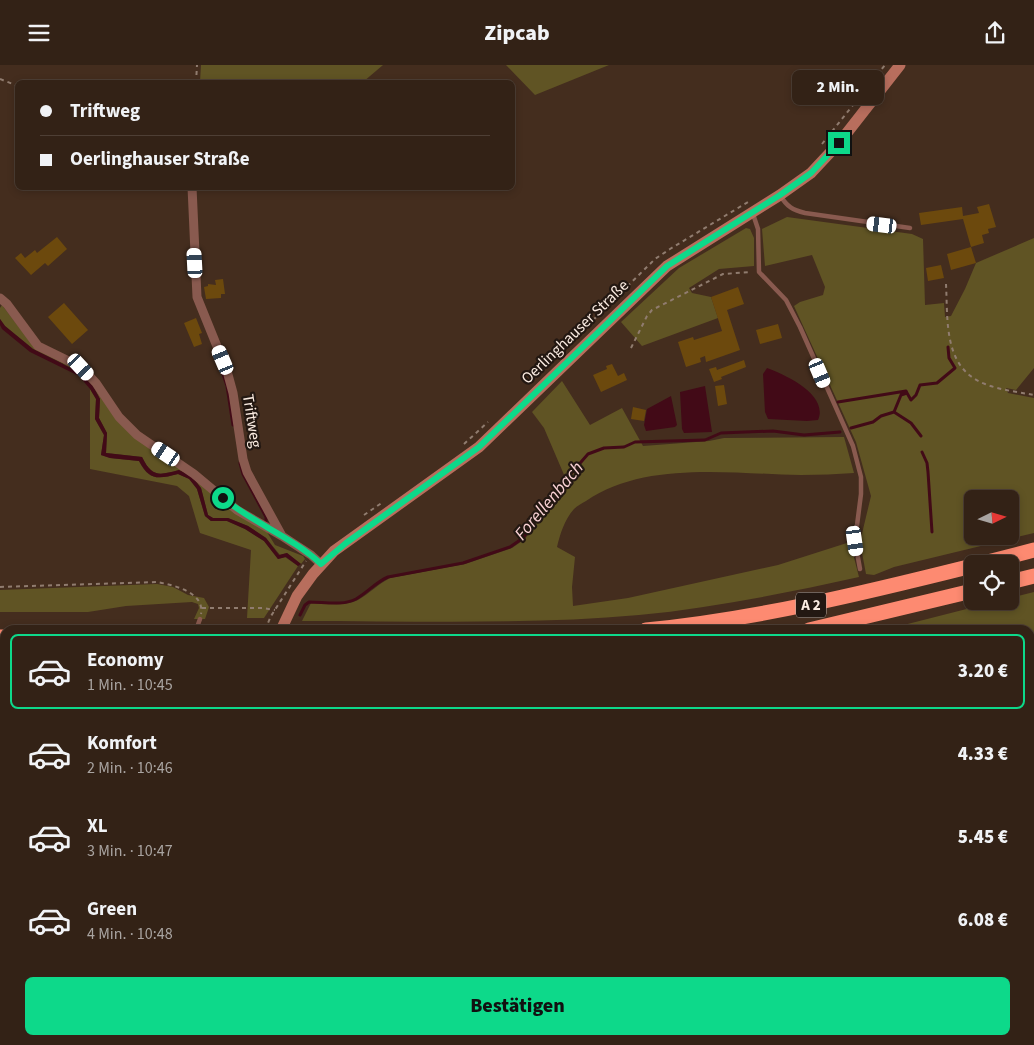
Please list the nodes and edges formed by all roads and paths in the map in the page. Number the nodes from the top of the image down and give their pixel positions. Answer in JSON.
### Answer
{"nodes":[{"id":1,"x":197,"y":65,"type":"edge"},
{"id":2,"x":900,"y":65,"type":"edge"},
{"id":3,"x":0,"y":79,"type":"edge"},
{"id":4,"x":196,"y":80,"type":"edge"},
{"id":5,"x":15,"y":85,"type":"edge"},
{"id":6,"x":192,"y":190,"type":"edge"},
{"id":7,"x":780,"y":195,"type":"junction"},
{"id":8,"x":752,"y":213,"type":"junction"},
{"id":9,"x":910,"y":228,"type":"dead end"},
{"id":10,"x":759,"y":272,"type":"junction"},
{"id":11,"x":946,"y":284,"type":"dead end"},
{"id":12,"x":0,"y":298,"type":"edge"},
{"id":13,"x":631,"y":348,"type":"dead end"},
{"id":14,"x":1034,"y":395,"type":"edge"},
{"id":15,"x":282,"y":536,"type":"junction"},
{"id":16,"x":1034,"y":550,"type":"edge"},
{"id":17,"x":1015,"y":555,"type":"edge"},
{"id":18,"x":321,"y":564,"type":"junction"},
{"id":19,"x":964,"y":568,"type":"edge"},
{"id":20,"x":860,"y":569,"type":"dead end"},
{"id":21,"x":1034,"y":576,"type":"edge"},
{"id":22,"x":1019,"y":580,"type":"edge"},
{"id":23,"x":0,"y":587,"type":"edge"},
{"id":24,"x":964,"y":593,"type":"edge"},
{"id":25,"x":202,"y":608,"type":"junction"},
{"id":26,"x":275,"y":609,"type":"dead end"},
{"id":27,"x":200,"y":619,"type":"joint"},
{"id":28,"x":198,"y":625,"type":"edge"},
{"id":29,"x":284,"y":625,"type":"edge"},
{"id":30,"x":686,"y":625,"type":"edge"},
{"id":31,"x":830,"y":625,"type":"edge"}],
"edges":[{"from":1,"to":4,"type":"path"},
{"from":2,"to":7,"type":"main road","name":"Oerlinghauser Straße"},
{"from":3,"to":5,"type":"path"},
{"from":6,"to":15,"type":"street","name":"Triftweg"},
{"from":7,"to":8,"type":"main road","name":"Oerlinghauser Straße"},
{"from":7,"to":9,"type":"lane"},
{"from":8,"to":10,"type":"lane"},
{"from":8,"to":18,"type":"main road","name":"Oerlinghauser Straße"},
{"from":10,"to":13,"type":"path"},
{"from":10,"to":20,"type":"lane"},
{"from":11,"to":14,"type":"path"},
{"from":12,"to":15,"type":"street","name":"Triftweg"},
{"from":15,"to":18,"type":"street","name":"Triftweg"},
{"from":16,"to":17,"type":"highway"},
{"from":18,"to":29,"type":"main road","name":"Oerlinghauser Straße"},
{"from":19,"to":30,"type":"highway","number":"A 2"},
{"from":21,"to":22,"type":"highway"},
{"from":23,"to":25,"type":"path"},
{"from":24,"to":31,"type":"highway","number":"A 2"},
{"from":25,"to":26,"type":"path"},
{"from":25,"to":27,"type":"path"},
{"from":27,"to":28,"type":"lane"}]}
